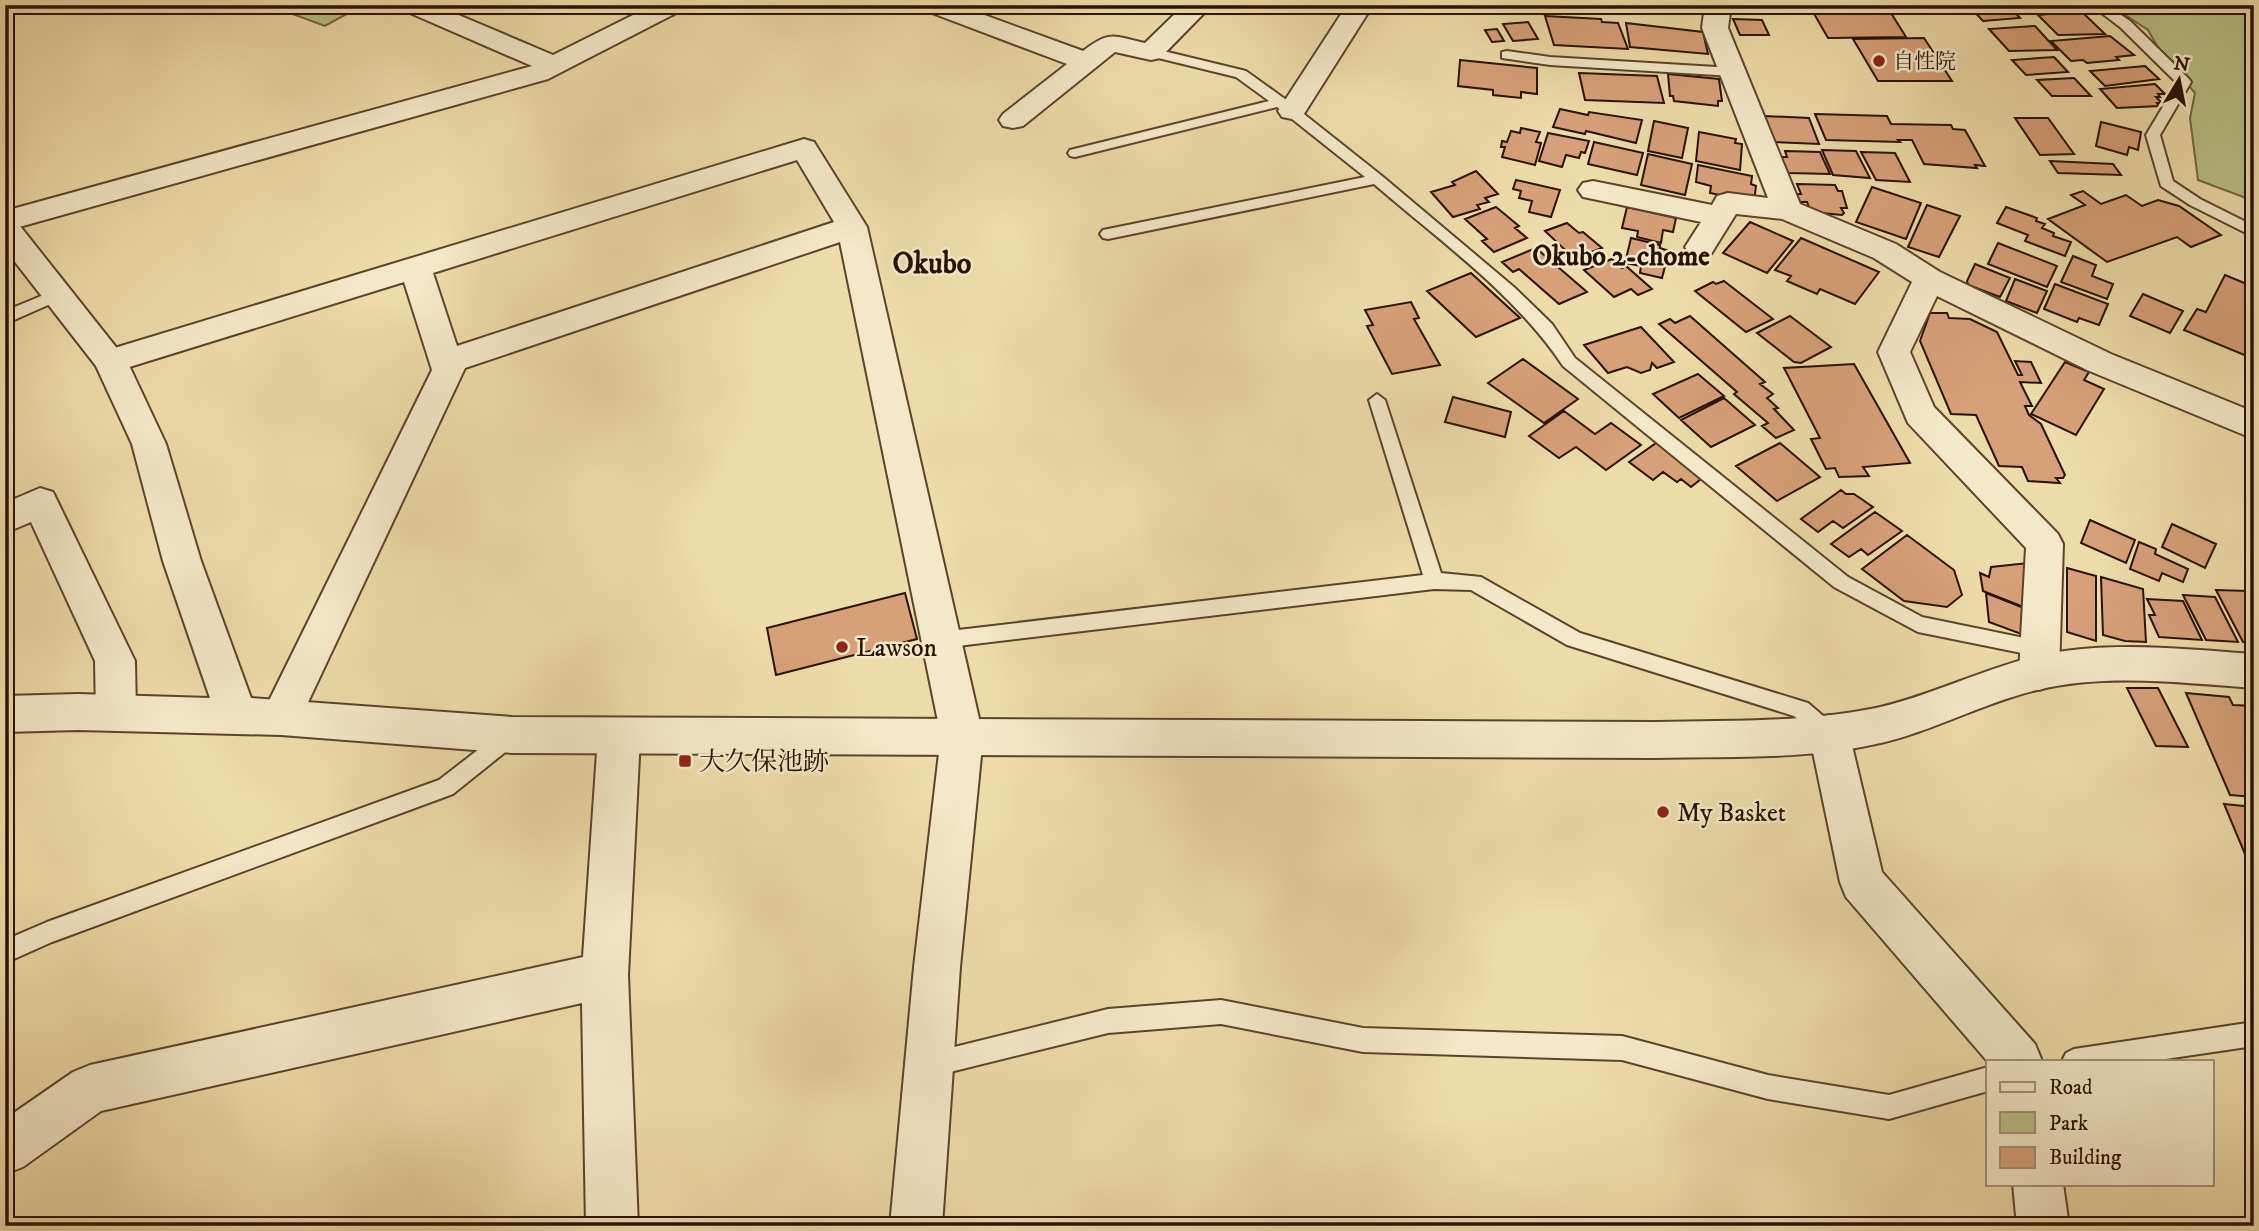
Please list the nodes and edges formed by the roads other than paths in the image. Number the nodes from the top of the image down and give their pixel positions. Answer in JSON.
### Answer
{"nodes":[{"id":1,"x":29,"y":5,"type":"edge"},
{"id":2,"x":412,"y":5,"type":"edge"},
{"id":3,"x":673,"y":5,"type":"edge"},
{"id":4,"x":933,"y":5,"type":"edge"},
{"id":5,"x":1199,"y":5,"type":"edge"},
{"id":6,"x":1360,"y":5,"type":"edge"},
{"id":7,"x":1718,"y":5,"type":"edge"},
{"id":8,"x":2097,"y":5,"type":"edge"},
{"id":9,"x":5,"y":12,"type":"edge"},
{"id":10,"x":1151,"y":52,"type":"junction"},
{"id":11,"x":1507,"y":55,"type":"dead end"},
{"id":12,"x":1087,"y":62,"type":"junction"},
{"id":13,"x":551,"y":64,"type":"junction"},
{"id":14,"x":1733,"y":72,"type":"junction"},
{"id":15,"x":1286,"y":107,"type":"junction"},
{"id":16,"x":1013,"y":120,"type":"dead end"},
{"id":17,"x":1075,"y":153,"type":"dead end"},
{"id":18,"x":1377,"y":179,"type":"junction"},
{"id":19,"x":1593,"y":190,"type":"dead end"},
{"id":20,"x":1788,"y":210,"type":"junction"},
{"id":21,"x":1720,"y":216,"type":"junction"},
{"id":22,"x":5,"y":221,"type":"edge"},
{"id":23,"x":852,"y":227,"type":"junction"},
{"id":24,"x":5,"y":228,"type":"edge"},
{"id":25,"x":2254,"y":232,"type":"edge"},
{"id":26,"x":1108,"y":234,"type":"dead end"},
{"id":27,"x":1700,"y":247,"type":"dead end"},
{"id":28,"x":415,"y":267,"type":"junction"},
{"id":29,"x":1928,"y":279,"type":"junction"},
{"id":30,"x":58,"y":294,"type":"junction"},
{"id":31,"x":5,"y":318,"type":"edge"},
{"id":32,"x":110,"y":361,"type":"junction"},
{"id":33,"x":446,"y":362,"type":"junction"},
{"id":34,"x":1377,"y":400,"type":"dead end"},
{"id":35,"x":2254,"y":426,"type":"edge"},
{"id":36,"x":5,"y":519,"type":"edge"},
{"id":37,"x":1434,"y":581,"type":"junction"},
{"id":38,"x":941,"y":640,"type":"junction"},
{"id":39,"x":2040,"y":661,"type":"junction"},
{"id":40,"x":2254,"y":671,"type":"edge"},
{"id":41,"x":116,"y":713,"type":"junction"},
{"id":42,"x":5,"y":715,"type":"edge"},
{"id":43,"x":237,"y":716,"type":"junction"},
{"id":44,"x":281,"y":717,"type":"junction"},
{"id":45,"x":1829,"y":733,"type":"junction"},
{"id":46,"x":512,"y":735,"type":"junction"},
{"id":47,"x":962,"y":736,"type":"junction"},
{"id":48,"x":619,"y":737,"type":"junction"},
{"id":49,"x":5,"y":952,"type":"edge"},
{"id":50,"x":605,"y":975,"type":"junction"},
{"id":51,"x":2254,"y":1034,"type":"edge"},
{"id":52,"x":2017,"y":1060,"type":"edge"},
{"id":53,"x":2081,"y":1060,"type":"edge"},
{"id":54,"x":929,"y":1065,"type":"junction"},
{"id":55,"x":1986,"y":1080,"type":"edge"},
{"id":56,"x":5,"y":1149,"type":"edge"},
{"id":57,"x":2038,"y":1186,"type":"edge"},
{"id":58,"x":612,"y":1226,"type":"edge"},
{"id":59,"x":916,"y":1226,"type":"edge"},
{"id":60,"x":2043,"y":1226,"type":"edge"}],
"edges":[{"from":1,"to":9,"type":"lane"},
{"from":2,"to":13,"type":"street"},
{"from":3,"to":13,"type":"street"},
{"from":4,"to":12,"type":"street"},
{"from":5,"to":10,"type":"street"},
{"from":6,"to":15,"type":"street"},
{"from":7,"to":14,"type":"street"},
{"from":8,"to":25,"type":"lane"},
{"from":10,"to":12,"type":"street"},
{"from":10,"to":15,"type":"lane"},
{"from":11,"to":14,"type":"lane"},
{"from":12,"to":16,"type":"street"},
{"from":13,"to":22,"type":"street"},
{"from":14,"to":20,"type":"street"},
{"from":15,"to":17,"type":"lane"},
{"from":15,"to":18,"type":"lane"},
{"from":18,"to":26,"type":"lane"},
{"from":18,"to":39,"type":"lane"},
{"from":19,"to":21,"type":"street"},
{"from":20,"to":21,"type":"street"},
{"from":20,"to":29,"type":"street"},
{"from":21,"to":27,"type":"street"},
{"from":23,"to":28,"type":"street"},
{"from":23,"to":33,"type":"street"},
{"from":23,"to":38,"type":"street"},
{"from":24,"to":30,"type":"street"},
{"from":28,"to":32,"type":"street"},
{"from":28,"to":33,"type":"street"},
{"from":29,"to":35,"type":"street"},
{"from":29,"to":39,"type":"street"},
{"from":30,"to":31,"type":"lane"},
{"from":30,"to":32,"type":"street"},
{"from":32,"to":43,"type":"street"},
{"from":33,"to":44,"type":"street"},
{"from":34,"to":37,"type":"lane"},
{"from":36,"to":41,"type":"street"},
{"from":37,"to":38,"type":"lane"},
{"from":37,"to":45,"type":"lane"},
{"from":38,"to":47,"type":"street"},
{"from":39,"to":40,"type":"street"},
{"from":39,"to":45,"type":"street"},
{"from":41,"to":42,"type":"street"},
{"from":41,"to":43,"type":"street"},
{"from":43,"to":44,"type":"street"},
{"from":44,"to":46,"type":"street"},
{"from":45,"to":47,"type":"street"},
{"from":45,"to":52,"type":"street"},
{"from":46,"to":48,"type":"street"},
{"from":46,"to":49,"type":"lane"},
{"from":47,"to":48,"type":"street"},
{"from":47,"to":54,"type":"street"},
{"from":48,"to":50,"type":"street"},
{"from":50,"to":56,"type":"street"},
{"from":50,"to":58,"type":"street"},
{"from":51,"to":53,"type":"lane"},
{"from":54,"to":55,"type":"lane"},
{"from":54,"to":59,"type":"street"},
{"from":57,"to":60,"type":"street"}]}
